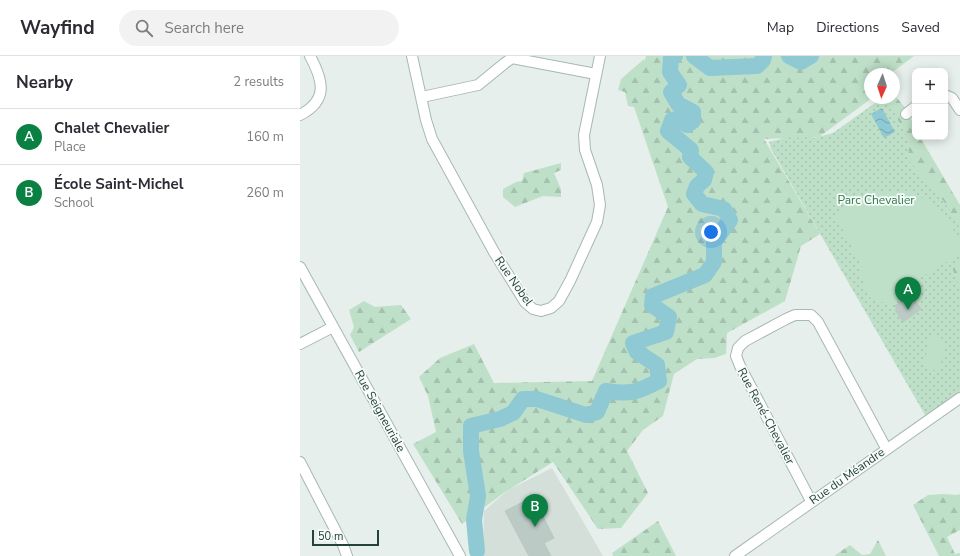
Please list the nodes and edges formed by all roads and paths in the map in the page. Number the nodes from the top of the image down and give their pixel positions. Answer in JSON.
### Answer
{"nodes":[{"id":1,"x":310,"y":56,"type":"edge"},
{"id":2,"x":412,"y":56,"type":"edge"},
{"id":3,"x":600,"y":56,"type":"edge"},
{"id":4,"x":596,"y":74,"type":"junction"},
{"id":5,"x":422,"y":96,"type":"junction"},
{"id":6,"x":948,"y":96,"type":"edge"},
{"id":7,"x":912,"y":109,"type":"edge"},
{"id":8,"x":960,"y":110,"type":"edge"},
{"id":9,"x":906,"y":114,"type":"dead end"},
{"id":10,"x":300,"y":115,"type":"edge"},
{"id":11,"x":300,"y":267,"type":"edge"},
{"id":12,"x":333,"y":327,"type":"junction"},
{"id":13,"x":300,"y":344,"type":"edge"},
{"id":14,"x":960,"y":398,"type":"edge"},
{"id":15,"x":886,"y":448,"type":"junction"},
{"id":16,"x":300,"y":462,"type":"edge"},
{"id":17,"x":811,"y":501,"type":"junction"},
{"id":18,"x":347,"y":556,"type":"edge"},
{"id":19,"x":460,"y":556,"type":"edge"},
{"id":20,"x":735,"y":556,"type":"edge"}],
"edges":[{"from":1,"to":10,"type":"street"},
{"from":2,"to":5,"type":"street","name":"Rue Nobel"},
{"from":3,"to":4,"type":"street","name":"Rue Nobel"},
{"from":4,"to":5,"type":"street"},
{"from":4,"to":5,"type":"street","name":"Rue Nobel"},
{"from":6,"to":8,"type":"street"},
{"from":7,"to":9,"type":"street"},
{"from":11,"to":12,"type":"street","name":"Rue Seigneuriale"},
{"from":12,"to":13,"type":"street"},
{"from":12,"to":19,"type":"street","name":"Rue Seigneuriale"},
{"from":14,"to":15,"type":"street","name":"Rue du Méandre"},
{"from":15,"to":17,"type":"street","name":"Rue du Méandre"},
{"from":15,"to":17,"type":"street","name":"Rue René-Chevalier"},
{"from":16,"to":18,"type":"street"},
{"from":17,"to":20,"type":"street","name":"Rue du Méandre"}]}
